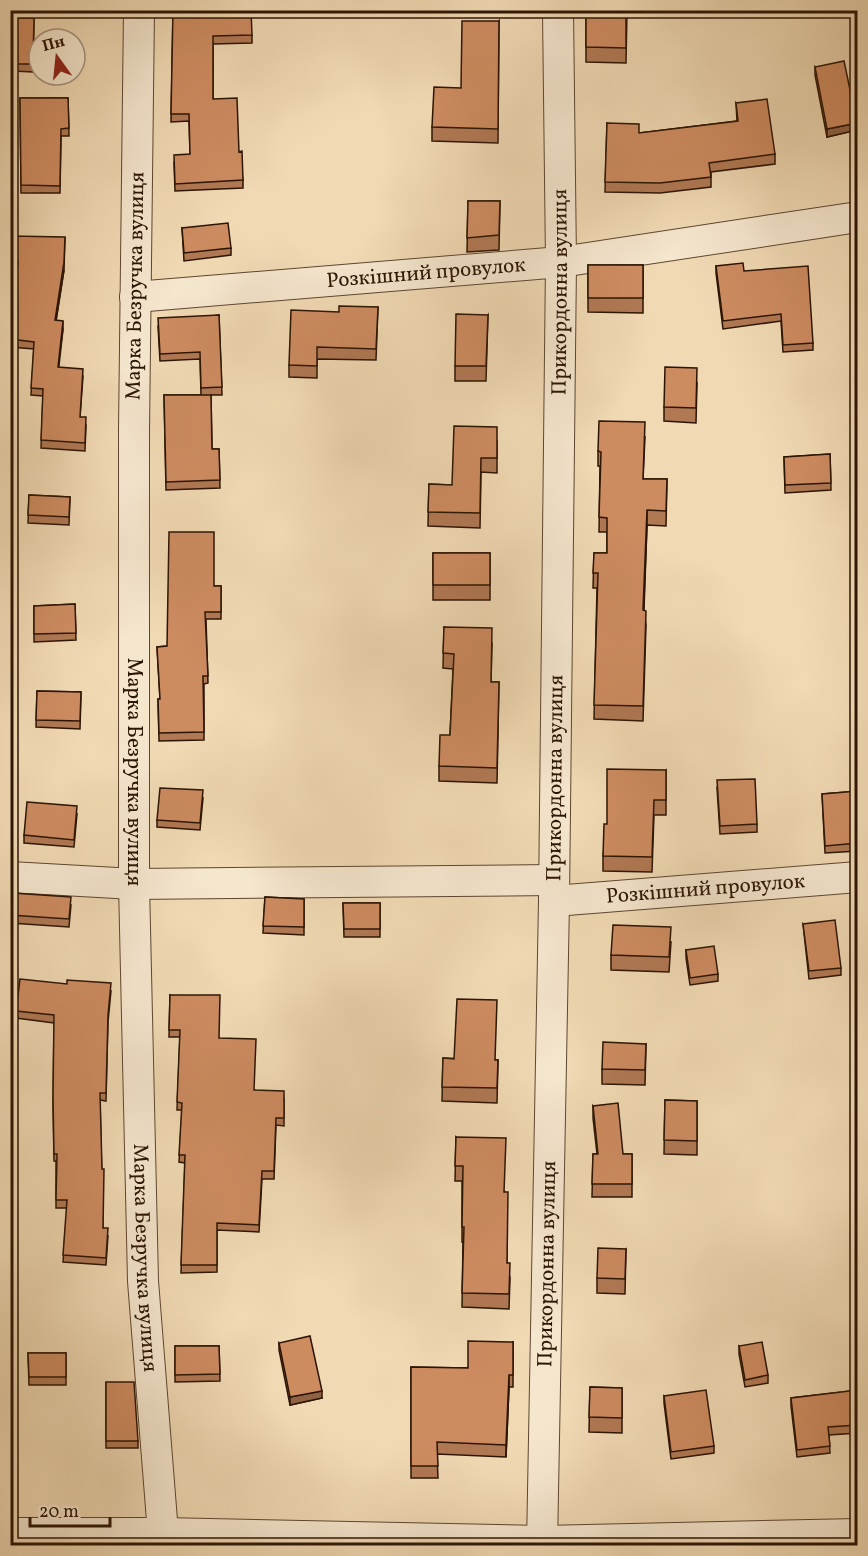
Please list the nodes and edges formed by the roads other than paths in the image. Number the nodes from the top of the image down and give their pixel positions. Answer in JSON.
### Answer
{"nodes":[{"id":1,"x":140,"y":10,"type":"edge"},
{"id":2,"x":558,"y":10,"type":"edge"},
{"id":3,"x":858,"y":217,"type":"edge"},
{"id":4,"x":561,"y":262,"type":"junction"},
{"id":5,"x":135,"y":297,"type":"junction"},
{"id":6,"x":10,"y":877,"type":"edge"},
{"id":7,"x":858,"y":877,"type":"edge"},
{"id":8,"x":134,"y":884,"type":"junction"},
{"id":9,"x":554,"y":891,"type":"junction"},
{"id":10,"x":10,"y":1533,"type":"edge"},
{"id":11,"x":163,"y":1533,"type":"junction"},
{"id":12,"x":858,"y":1534,"type":"edge"},
{"id":13,"x":542,"y":1543,"type":"edge"}],
"edges":[{"from":1,"to":5,"type":"street","name":"Марка Безручка вулиця"},
{"from":2,"to":4,"type":"street","name":"Прикордонна вулиця"},
{"from":3,"to":4,"type":"street","name":"Розкішний провулок"},
{"from":4,"to":5,"type":"street","name":"Розкішний провулок"},
{"from":4,"to":9,"type":"street","name":"Прикордонна вулиця"},
{"from":5,"to":8,"type":"street","name":"Марка Безручка вулиця"},
{"from":6,"to":8,"type":"street","name":"Розкішний провулок"},
{"from":7,"to":9,"type":"street","name":"Розкішний провулок"},
{"from":8,"to":9,"type":"street","name":"Розкішний провулок"},
{"from":8,"to":11,"type":"street","name":"Марка Безручка вулиця"},
{"from":9,"to":13,"type":"street","name":"Прикордонна вулиця"},
{"from":10,"to":11,"type":"street"},
{"from":11,"to":13,"type":"street"},
{"from":12,"to":13,"type":"street"}]}
